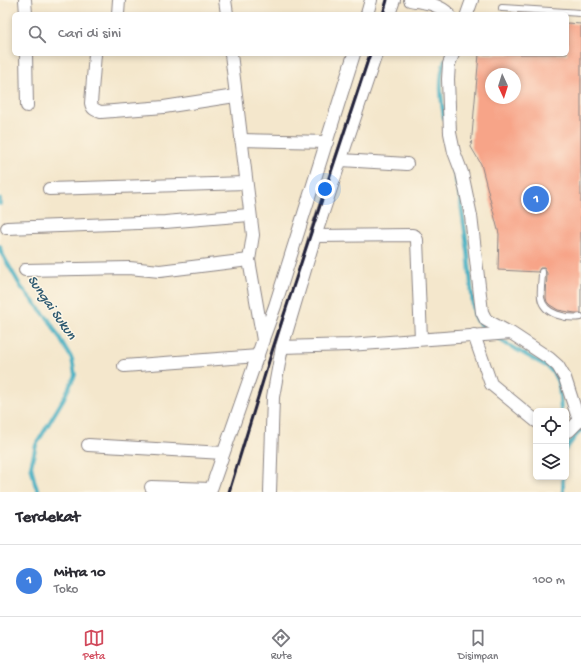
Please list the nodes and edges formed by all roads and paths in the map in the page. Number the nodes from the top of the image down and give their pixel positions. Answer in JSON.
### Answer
{"nodes":[{"id":1,"x":25,"y":0,"type":"edge"},
{"id":2,"x":119,"y":0,"type":"edge"},
{"id":3,"x":225,"y":0,"type":"edge"},
{"id":4,"x":371,"y":0,"type":"edge"},
{"id":5,"x":394,"y":0,"type":"edge"},
{"id":6,"x":410,"y":0,"type":"edge"},
{"id":7,"x":472,"y":0,"type":"edge"},
{"id":8,"x":502,"y":8,"type":"dead end"},
{"id":9,"x":26,"y":12,"type":"edge"},
{"id":10,"x":118,"y":12,"type":"edge"},
{"id":11,"x":227,"y":12,"type":"edge"},
{"id":12,"x":368,"y":12,"type":"edge"},
{"id":13,"x":391,"y":12,"type":"edge"},
{"id":14,"x":447,"y":12,"type":"edge"},
{"id":15,"x":468,"y":12,"type":"edge"},
{"id":16,"x":565,"y":12,"type":"edge"},
{"id":17,"x":569,"y":12,"type":"edge"},
{"id":18,"x":581,"y":13,"type":"edge"},
{"id":19,"x":26,"y":56,"type":"edge"},
{"id":20,"x":95,"y":56,"type":"edge"},
{"id":21,"x":231,"y":56,"type":"edge"},
{"id":22,"x":353,"y":56,"type":"edge"},
{"id":23,"x":375,"y":56,"type":"edge"},
{"id":24,"x":452,"y":56,"type":"edge"},
{"id":25,"x":235,"y":96,"type":"junction"},
{"id":26,"x":27,"y":106,"type":"dead end"},
{"id":27,"x":241,"y":140,"type":"junction"},
{"id":28,"x":327,"y":142,"type":"junction"},
{"id":29,"x":341,"y":160,"type":"junction"},
{"id":30,"x":407,"y":164,"type":"dead end"},
{"id":31,"x":246,"y":182,"type":"junction"},
{"id":32,"x":49,"y":189,"type":"dead end"},
{"id":33,"x":249,"y":215,"type":"junction"},
{"id":34,"x":8,"y":228,"type":"dead end"},
{"id":35,"x":315,"y":236,"type":"junction"},
{"id":36,"x":249,"y":260,"type":"junction"},
{"id":37,"x":25,"y":270,"type":"dead end"},
{"id":38,"x":542,"y":272,"type":"dead end"},
{"id":39,"x":581,"y":317,"type":"edge"},
{"id":40,"x":511,"y":333,"type":"junction"},
{"id":41,"x":477,"y":335,"type":"junction"},
{"id":42,"x":263,"y":340,"type":"junction"},
{"id":43,"x":420,"y":340,"type":"junction"},
{"id":44,"x":282,"y":347,"type":"junction"},
{"id":45,"x":258,"y":356,"type":"junction"},
{"id":46,"x":124,"y":366,"type":"dead end"},
{"id":47,"x":533,"y":420,"type":"edge"},
{"id":48,"x":580,"y":420,"type":"edge"},
{"id":49,"x":569,"y":430,"type":"edge"},
{"id":50,"x":88,"y":445,"type":"dead end"},
{"id":51,"x":223,"y":453,"type":"junction"},
{"id":52,"x":151,"y":487,"type":"dead end"},
{"id":53,"x":210,"y":491,"type":"edge"},
{"id":54,"x":270,"y":492,"type":"edge"}],
"edges":[{"from":1,"to":9,"type":"street"},
{"from":2,"to":10,"type":"street"},
{"from":3,"to":11,"type":"street"},
{"from":4,"to":12,"type":"street"},
{"from":5,"to":13,"type":"street"},
{"from":6,"to":14,"type":"street"},
{"from":7,"to":15,"type":"street"},
{"from":8,"to":16,"type":"lane"},
{"from":17,"to":18,"type":"lane"},
{"from":19,"to":26,"type":"street"},
{"from":20,"to":25,"type":"street"},
{"from":21,"to":25,"type":"street"},
{"from":22,"to":28,"type":"street"},
{"from":23,"to":29,"type":"street"},
{"from":24,"to":40,"type":"street"},
{"from":25,"to":27,"type":"street"},
{"from":27,"to":28,"type":"street"},
{"from":27,"to":31,"type":"street"},
{"from":28,"to":42,"type":"street"},
{"from":29,"to":30,"type":"street"},
{"from":29,"to":35,"type":"street"},
{"from":31,"to":32,"type":"street"},
{"from":31,"to":33,"type":"street"},
{"from":33,"to":34,"type":"street"},
{"from":33,"to":36,"type":"street"},
{"from":35,"to":43,"type":"street"},
{"from":35,"to":44,"type":"street"},
{"from":36,"to":37,"type":"street"},
{"from":36,"to":42,"type":"street"},
{"from":38,"to":39,"type":"lane"},
{"from":40,"to":41,"type":"street"},
{"from":40,"to":48,"type":"street"},
{"from":41,"to":43,"type":"street"},
{"from":41,"to":47,"type":"street"},
{"from":42,"to":45,"type":"street"},
{"from":43,"to":44,"type":"street"},
{"from":44,"to":54,"type":"street"},
{"from":45,"to":46,"type":"street"},
{"from":45,"to":51,"type":"street"},
{"from":48,"to":49,"type":"street"},
{"from":50,"to":51,"type":"street"},
{"from":51,"to":53,"type":"street"},
{"from":52,"to":53,"type":"street"}]}
